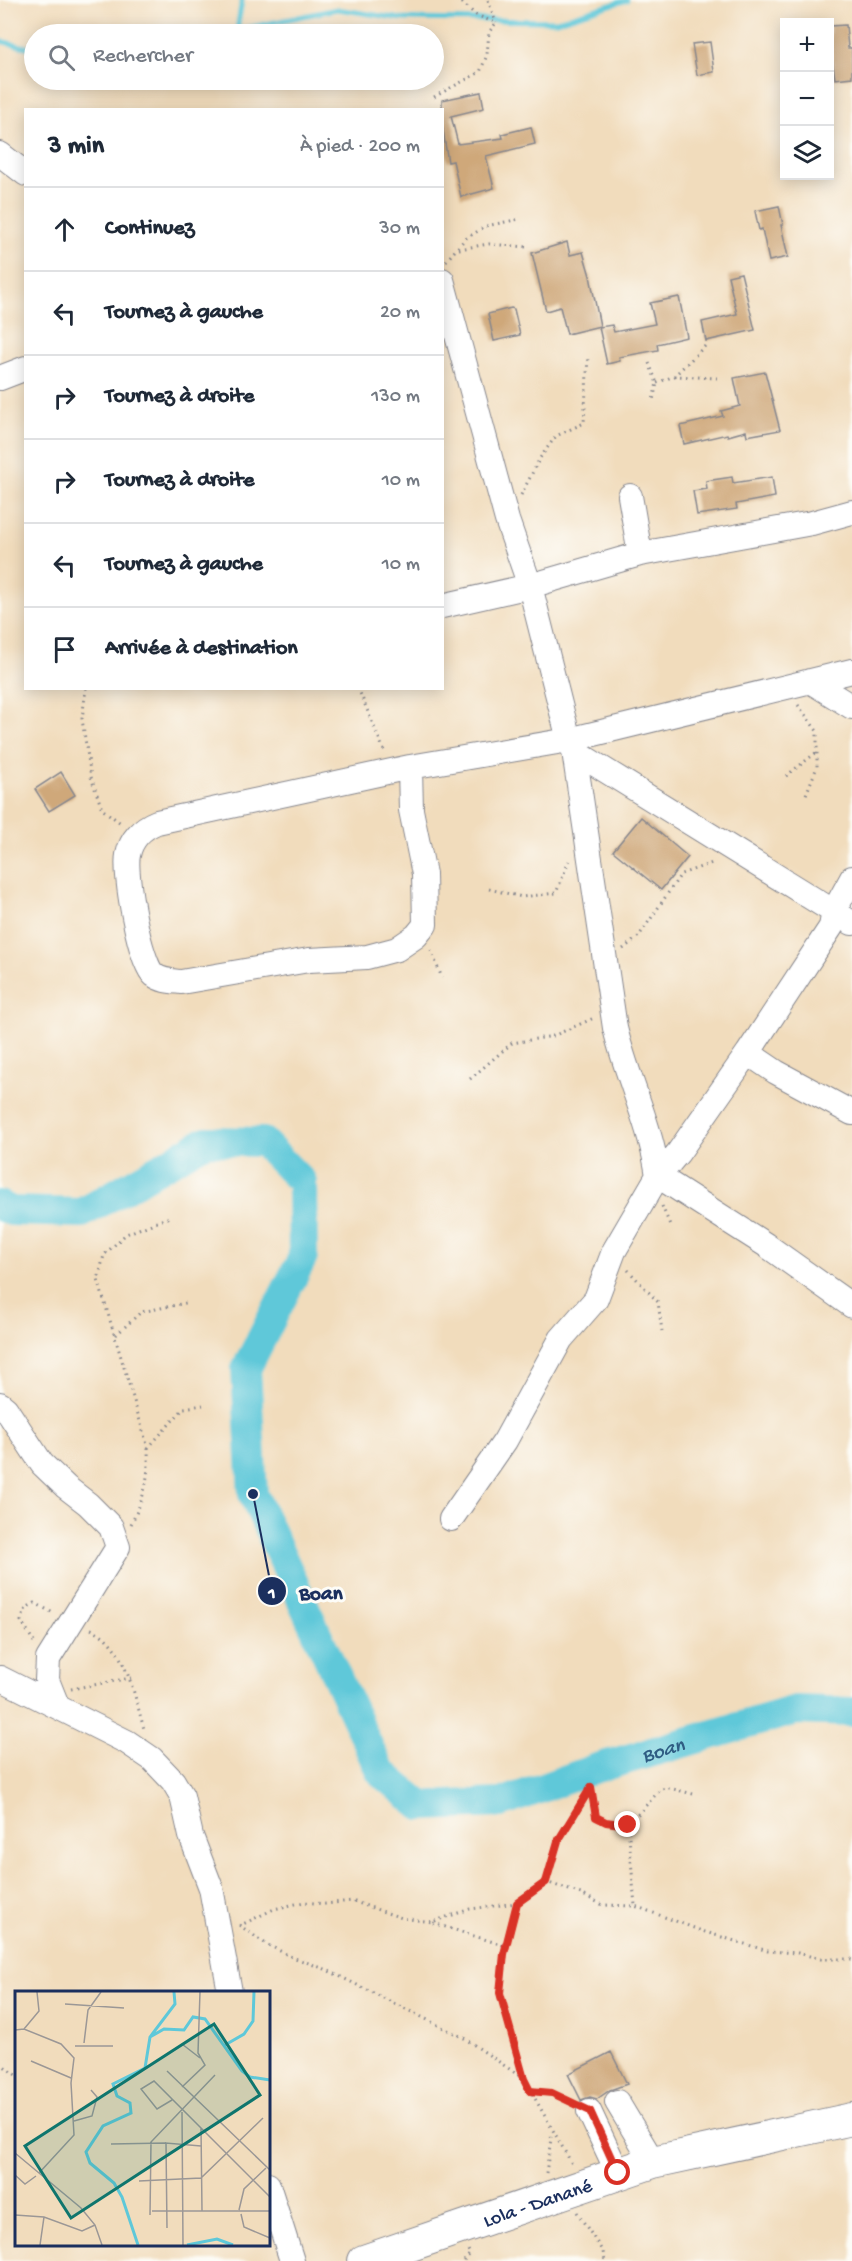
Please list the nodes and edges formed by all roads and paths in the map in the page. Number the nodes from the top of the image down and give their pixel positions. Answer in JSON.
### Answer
{"nodes":[{"id":1,"x":459,"y":0,"type":"edge"},
{"id":2,"x":488,"y":0,"type":"edge"},
{"id":3,"x":496,"y":23,"type":"junction"},
{"id":4,"x":434,"y":97,"type":"dead end"},
{"id":5,"x":0,"y":154,"type":"edge"},
{"id":6,"x":24,"y":172,"type":"edge"},
{"id":7,"x":520,"y":219,"type":"dead end"},
{"id":8,"x":527,"y":247,"type":"dead end"},
{"id":9,"x":457,"y":249,"type":"junction"},
{"id":10,"x":444,"y":262,"type":"edge"},
{"id":11,"x":444,"y":287,"type":"edge"},
{"id":12,"x":705,"y":346,"type":"dead end"},
{"id":13,"x":588,"y":357,"type":"dead end"},
{"id":14,"x":649,"y":363,"type":"dead end"},
{"id":15,"x":24,"y":369,"type":"edge"},
{"id":16,"x":674,"y":376,"type":"junction"},
{"id":17,"x":0,"y":378,"type":"edge"},
{"id":18,"x":717,"y":378,"type":"dead end"},
{"id":19,"x":657,"y":383,"type":"junction"},
{"id":20,"x":653,"y":399,"type":"dead end"},
{"id":21,"x":630,"y":496,"type":"dead end"},
{"id":22,"x":852,"y":512,"type":"edge"},
{"id":23,"x":507,"y":520,"type":"junction"},
{"id":24,"x":640,"y":554,"type":"junction"},
{"id":25,"x":530,"y":586,"type":"junction"},
{"id":26,"x":444,"y":606,"type":"edge"},
{"id":27,"x":852,"y":671,"type":"edge"},
{"id":28,"x":810,"y":681,"type":"junction"},
{"id":29,"x":786,"y":686,"type":"junction"},
{"id":30,"x":86,"y":690,"type":"edge"},
{"id":31,"x":359,"y":690,"type":"edge"},
{"id":32,"x":852,"y":707,"type":"edge"},
{"id":33,"x":572,"y":745,"type":"junction"},
{"id":34,"x":817,"y":752,"type":"junction"},
{"id":35,"x":401,"y":769,"type":"junction"},
{"id":36,"x":786,"y":776,"type":"dead end"},
{"id":37,"x":805,"y":797,"type":"dead end"},
{"id":38,"x":585,"y":821,"type":"junction"},
{"id":39,"x":137,"y":835,"type":"junction"},
{"id":40,"x":712,"y":863,"type":"dead end"},
{"id":41,"x":852,"y":878,"type":"edge"},
{"id":42,"x":489,"y":890,"type":"dead end"},
{"id":43,"x":843,"y":917,"type":"edge"},
{"id":44,"x":425,"y":925,"type":"junction"},
{"id":45,"x":606,"y":964,"type":"junction"},
{"id":46,"x":442,"y":978,"type":"dead end"},
{"id":47,"x":612,"y":1010,"type":"junction"},
{"id":48,"x":748,"y":1053,"type":"junction"},
{"id":49,"x":470,"y":1079,"type":"dead end"},
{"id":50,"x":852,"y":1113,"type":"edge"},
{"id":51,"x":658,"y":1176,"type":"junction"},
{"id":52,"x":172,"y":1216,"type":"dead end"},
{"id":53,"x":613,"y":1253,"type":"junction"},
{"id":54,"x":186,"y":1304,"type":"dead end"},
{"id":55,"x":852,"y":1306,"type":"edge"},
{"id":56,"x":662,"y":1331,"type":"dead end"},
{"id":57,"x":116,"y":1335,"type":"junction"},
{"id":58,"x":0,"y":1404,"type":"edge"},
{"id":59,"x":203,"y":1406,"type":"dead end"},
{"id":60,"x":148,"y":1448,"type":"junction"},
{"id":61,"x":451,"y":1519,"type":"dead end"},
{"id":62,"x":118,"y":1547,"type":"junction"},
{"id":63,"x":72,"y":1623,"type":"junction"},
{"id":64,"x":48,"y":1659,"type":"junction"},
{"id":65,"x":0,"y":1678,"type":"edge"},
{"id":66,"x":131,"y":1678,"type":"junction"},
{"id":67,"x":54,"y":1699,"type":"junction"},
{"id":68,"x":152,"y":1759,"type":"junction"},
{"id":69,"x":697,"y":1795,"type":"dead end"},
{"id":70,"x":628,"y":1825,"type":"junction"},
{"id":71,"x":546,"y":1882,"type":"junction"},
{"id":72,"x":517,"y":1903,"type":"junction"},
{"id":73,"x":635,"y":1906,"type":"junction"},
{"id":74,"x":432,"y":1922,"type":"junction"},
{"id":75,"x":231,"y":1927,"type":"junction"},
{"id":76,"x":506,"y":1946,"type":"junction"},
{"id":77,"x":852,"y":1959,"type":"edge"},
{"id":78,"x":230,"y":1991,"type":"edge"},
{"id":79,"x":0,"y":2062,"type":"edge"},
{"id":80,"x":15,"y":2074,"type":"edge"},
{"id":81,"x":524,"y":2079,"type":"junction"},
{"id":82,"x":530,"y":2091,"type":"junction"},
{"id":83,"x":617,"y":2102,"type":"dead end"},
{"id":84,"x":590,"y":2111,"type":"joint"},
{"id":85,"x":852,"y":2119,"type":"edge"},
{"id":86,"x":552,"y":2130,"type":"junction"},
{"id":87,"x":653,"y":2162,"type":"junction"},
{"id":88,"x":618,"y":2173,"type":"junction"},
{"id":89,"x":575,"y":2190,"type":"junction"},
{"id":90,"x":270,"y":2191,"type":"edge"},
{"id":91,"x":534,"y":2205,"type":"junction"},
{"id":92,"x":470,"y":2254,"type":"dead end"},
{"id":93,"x":292,"y":2261,"type":"edge"},
{"id":94,"x":364,"y":2261,"type":"edge"},
{"id":95,"x":470,"y":2261,"type":"edge"},
{"id":96,"x":605,"y":2261,"type":"edge"}],
"edges":[{"from":1,"to":3,"type":"path"},
{"from":2,"to":3,"type":"path"},
{"from":3,"to":4,"type":"path"},
{"from":5,"to":6,"type":"street"},
{"from":7,"to":9,"type":"path"},
{"from":8,"to":9,"type":"path"},
{"from":9,"to":10,"type":"path"},
{"from":11,"to":23,"type":"street"},
{"from":12,"to":16,"type":"path"},
{"from":13,"to":23,"type":"path"},
{"from":14,"to":19,"type":"path"},
{"from":15,"to":17,"type":"street"},
{"from":16,"to":18,"type":"path"},
{"from":16,"to":19,"type":"path"},
{"from":19,"to":20,"type":"path"},
{"from":21,"to":24,"type":"street"},
{"from":22,"to":24,"type":"street"},
{"from":23,"to":25,"type":"street"},
{"from":24,"to":25,"type":"street"},
{"from":25,"to":26,"type":"street"},
{"from":25,"to":33,"type":"street"},
{"from":27,"to":28,"type":"street"},
{"from":28,"to":29,"type":"street"},
{"from":28,"to":32,"type":"street"},
{"from":29,"to":33,"type":"street"},
{"from":29,"to":34,"type":"path"},
{"from":30,"to":39,"type":"path"},
{"from":31,"to":35,"type":"path"},
{"from":33,"to":35,"type":"street"},
{"from":33,"to":38,"type":"street"},
{"from":33,"to":43,"type":"street"},
{"from":34,"to":36,"type":"path"},
{"from":34,"to":37,"type":"path"},
{"from":35,"to":39,"type":"street"},
{"from":35,"to":44,"type":"street"},
{"from":38,"to":42,"type":"path"},
{"from":38,"to":45,"type":"street"},
{"from":39,"to":44,"type":"street"},
{"from":40,"to":45,"type":"path"},
{"from":41,"to":43,"type":"street"},
{"from":43,"to":48,"type":"street"},
{"from":44,"to":46,"type":"path"},
{"from":45,"to":47,"type":"street"},
{"from":47,"to":49,"type":"path"},
{"from":47,"to":51,"type":"street"},
{"from":48,"to":50,"type":"street"},
{"from":48,"to":51,"type":"street"},
{"from":51,"to":53,"type":"street"},
{"from":51,"to":55,"type":"street"},
{"from":52,"to":57,"type":"path"},
{"from":53,"to":56,"type":"path"},
{"from":53,"to":61,"type":"street"},
{"from":54,"to":57,"type":"path"},
{"from":57,"to":60,"type":"path"},
{"from":58,"to":62,"type":"street"},
{"from":59,"to":60,"type":"path"},
{"from":60,"to":62,"type":"path"},
{"from":62,"to":63,"type":"street"},
{"from":63,"to":64,"type":"street"},
{"from":63,"to":64,"type":"path"},
{"from":63,"to":66,"type":"path"},
{"from":64,"to":67,"type":"street"},
{"from":65,"to":67,"type":"street"},
{"from":66,"to":67,"type":"path"},
{"from":66,"to":68,"type":"path"},
{"from":67,"to":68,"type":"street"},
{"from":68,"to":75,"type":"street"},
{"from":69,"to":70,"type":"path"},
{"from":70,"to":71,"type":"path"},
{"from":70,"to":73,"type":"path"},
{"from":71,"to":72,"type":"path"},
{"from":71,"to":73,"type":"path"},
{"from":72,"to":74,"type":"path"},
{"from":72,"to":76,"type":"path"},
{"from":73,"to":77,"type":"path"},
{"from":74,"to":75,"type":"path"},
{"from":74,"to":76,"type":"path"},
{"from":75,"to":78,"type":"street"},
{"from":75,"to":81,"type":"path"},
{"from":76,"to":81,"type":"path"},
{"from":79,"to":80,"type":"path"},
{"from":81,"to":82,"type":"path"},
{"from":82,"to":84,"type":"path"},
{"from":82,"to":86,"type":"path"},
{"from":83,"to":87,"type":"street"},
{"from":84,"to":88,"type":"street"},
{"from":85,"to":87,"type":"main road","name":"Lola - Danané"},
{"from":86,"to":89,"type":"path"},
{"from":86,"to":91,"type":"path"},
{"from":87,"to":88,"type":"main road","name":"Lola - Danané"},
{"from":88,"to":89,"type":"main road","name":"Lola - Danané"},
{"from":89,"to":91,"type":"main road","name":"Lola - Danané"},
{"from":89,"to":96,"type":"path"},
{"from":90,"to":93,"type":"street"},
{"from":91,"to":94,"type":"main road","name":"Lola - Danané"},
{"from":92,"to":95,"type":"path"}]}
